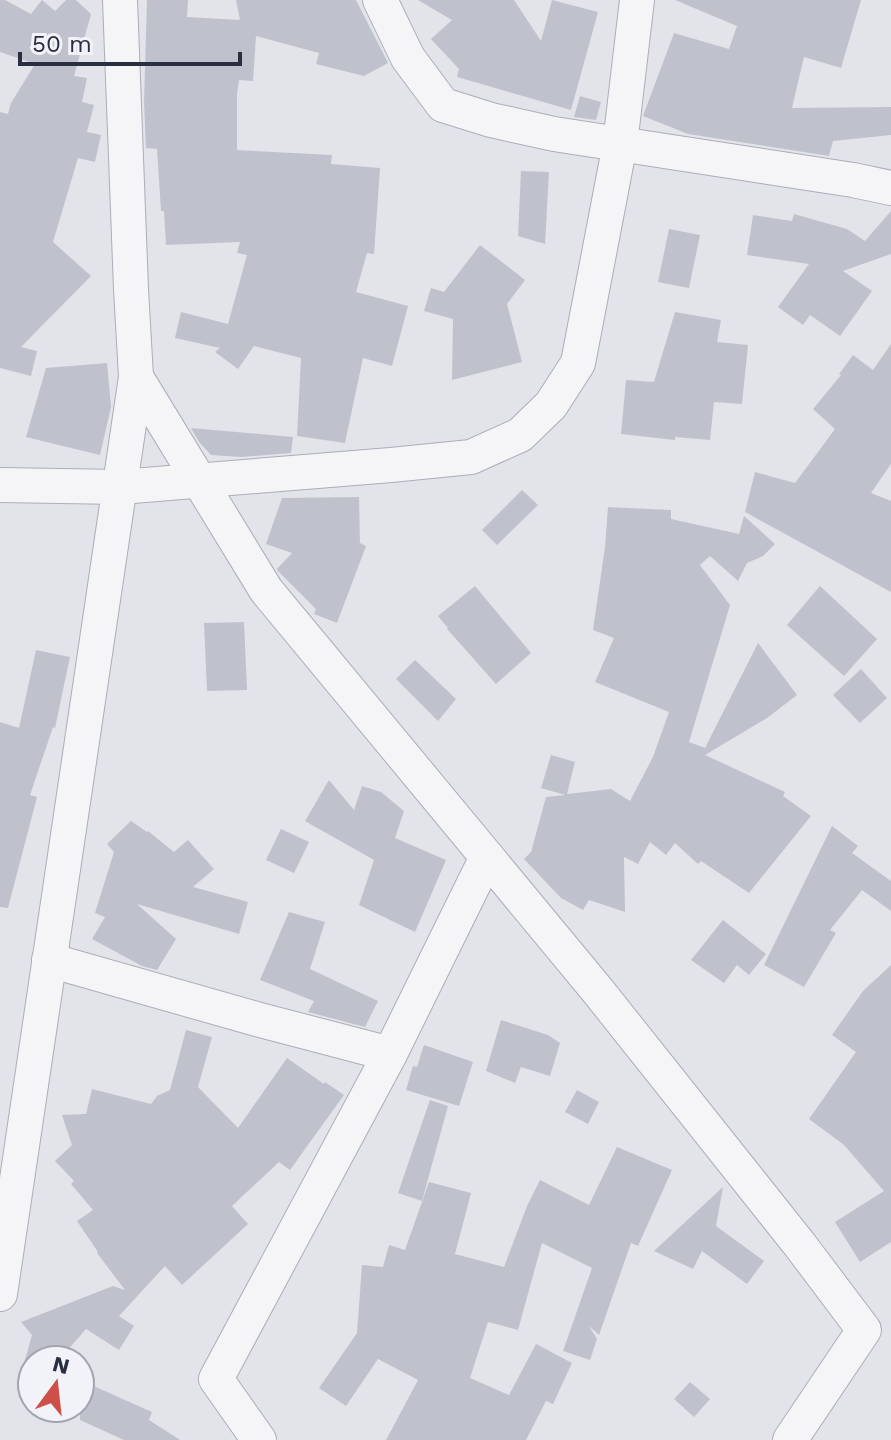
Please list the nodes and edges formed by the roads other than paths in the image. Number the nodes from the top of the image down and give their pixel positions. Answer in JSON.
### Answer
{"nodes":[{"id":1,"x":120,"y":0,"type":"edge"},
{"id":2,"x":380,"y":0,"type":"edge"},
{"id":3,"x":637,"y":0,"type":"edge"},
{"id":4,"x":620,"y":144,"type":"junction"},
{"id":5,"x":891,"y":188,"type":"edge"},
{"id":6,"x":136,"y":377,"type":"junction"},
{"id":7,"x":200,"y":481,"type":"junction"},
{"id":8,"x":0,"y":485,"type":"edge"},
{"id":9,"x":120,"y":487,"type":"junction"},
{"id":10,"x":487,"y":857,"type":"junction"},
{"id":11,"x":49,"y":960,"type":"junction"},
{"id":12,"x":390,"y":1054,"type":"junction"},
{"id":13,"x":0,"y":1294,"type":"edge"},
{"id":14,"x":259,"y":1440,"type":"edge"},
{"id":15,"x":790,"y":1440,"type":"edge"}],
"edges":[{"from":1,"to":6,"type":"street"},
{"from":2,"to":4,"type":"street"},
{"from":3,"to":4,"type":"street"},
{"from":4,"to":5,"type":"street"},
{"from":4,"to":7,"type":"street"},
{"from":6,"to":7,"type":"street"},
{"from":6,"to":9,"type":"street"},
{"from":7,"to":9,"type":"street"},
{"from":7,"to":10,"type":"street"},
{"from":8,"to":9,"type":"street"},
{"from":9,"to":11,"type":"street"},
{"from":10,"to":12,"type":"street"},
{"from":10,"to":15,"type":"street"},
{"from":11,"to":12,"type":"street"},
{"from":11,"to":13,"type":"street"},
{"from":12,"to":14,"type":"street"}]}
